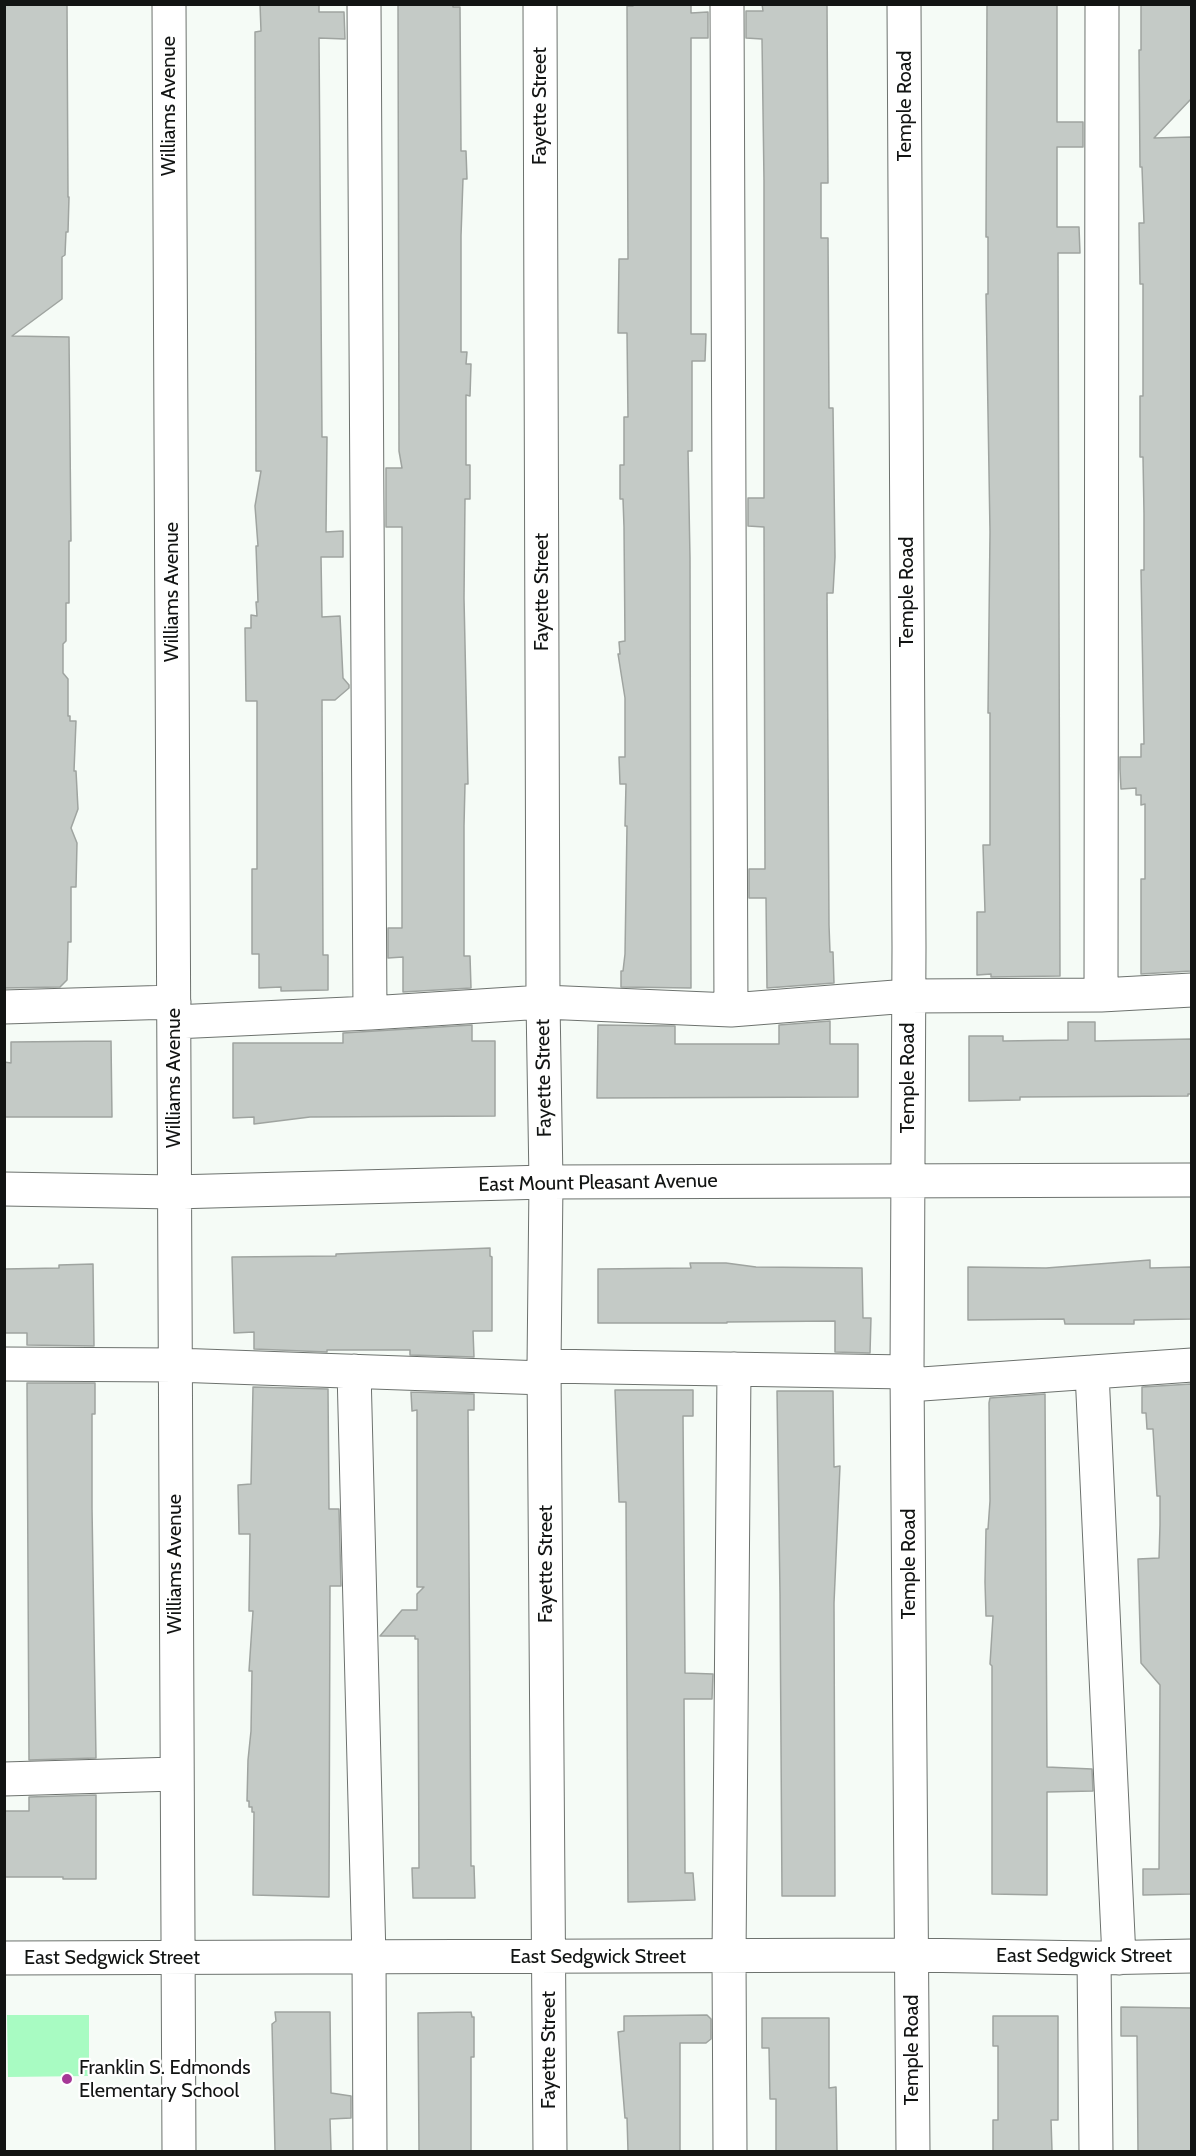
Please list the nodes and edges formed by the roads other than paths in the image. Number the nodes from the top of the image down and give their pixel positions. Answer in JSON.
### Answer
{"nodes":[{"id":1,"x":169,"y":4,"type":"edge"},
{"id":2,"x":363,"y":4,"type":"edge"},
{"id":3,"x":540,"y":4,"type":"edge"},
{"id":4,"x":727,"y":4,"type":"edge"},
{"id":5,"x":904,"y":4,"type":"edge"},
{"id":6,"x":1102,"y":4,"type":"edge"},
{"id":7,"x":1191,"y":990,"type":"edge"},
{"id":8,"x":1101,"y":995,"type":"junction"},
{"id":9,"x":908,"y":996,"type":"junction"},
{"id":10,"x":543,"y":1002,"type":"junction"},
{"id":11,"x":4,"y":1007,"type":"edge"},
{"id":12,"x":731,"y":1010,"type":"junction"},
{"id":13,"x":174,"y":1012,"type":"junction"},
{"id":14,"x":370,"y":1013,"type":"junction"},
{"id":15,"x":1191,"y":1180,"type":"edge"},
{"id":16,"x":908,"y":1181,"type":"junction"},
{"id":17,"x":546,"y":1182,"type":"junction"},
{"id":18,"x":4,"y":1189,"type":"edge"},
{"id":19,"x":174,"y":1192,"type":"junction"},
{"id":20,"x":4,"y":1364,"type":"edge"},
{"id":21,"x":174,"y":1365,"type":"junction"},
{"id":22,"x":1191,"y":1365,"type":"edge"},
{"id":23,"x":734,"y":1369,"type":"junction"},
{"id":24,"x":354,"y":1371,"type":"junction"},
{"id":25,"x":544,"y":1372,"type":"junction"},
{"id":26,"x":1092,"y":1372,"type":"junction"},
{"id":27,"x":908,"y":1378,"type":"junction"},
{"id":28,"x":176,"y":1774,"type":"junction"},
{"id":29,"x":4,"y":1779,"type":"edge"},
{"id":30,"x":912,"y":1955,"type":"junction"},
{"id":31,"x":1191,"y":1956,"type":"edge"},
{"id":32,"x":178,"y":1957,"type":"junction"},
{"id":33,"x":549,"y":1957,"type":"junction"},
{"id":34,"x":729,"y":1957,"type":"junction"},
{"id":35,"x":4,"y":1958,"type":"edge"},
{"id":36,"x":369,"y":1958,"type":"junction"},
{"id":37,"x":1106,"y":1958,"type":"junction"},
{"id":38,"x":179,"y":2151,"type":"edge"},
{"id":39,"x":370,"y":2151,"type":"edge"},
{"id":40,"x":550,"y":2151,"type":"edge"},
{"id":41,"x":730,"y":2151,"type":"edge"},
{"id":42,"x":913,"y":2151,"type":"edge"},
{"id":43,"x":1096,"y":2151,"type":"edge"}],
"edges":[{"from":1,"to":13,"type":"street","name":"Williams Avenue"},
{"from":2,"to":14,"type":"street"},
{"from":3,"to":10,"type":"street","name":"Fayette Street"},
{"from":4,"to":12,"type":"street"},
{"from":5,"to":9,"type":"street","name":"Temple Road"},
{"from":6,"to":8,"type":"street"},
{"from":7,"to":8,"type":"street"},
{"from":8,"to":9,"type":"street"},
{"from":9,"to":12,"type":"street"},
{"from":9,"to":16,"type":"street","name":"Temple Road"},
{"from":10,"to":12,"type":"street"},
{"from":10,"to":14,"type":"street"},
{"from":10,"to":17,"type":"street","name":"Fayette Street"},
{"from":11,"to":13,"type":"street"},
{"from":13,"to":14,"type":"street"},
{"from":13,"to":19,"type":"street","name":"Williams Avenue"},
{"from":15,"to":16,"type":"street","name":"East Mount Pleasant Avenue"},
{"from":16,"to":17,"type":"street","name":"East Mount Pleasant Avenue"},
{"from":16,"to":27,"type":"street","name":"Temple Road"},
{"from":17,"to":19,"type":"street","name":"East Mount Pleasant Avenue"},
{"from":17,"to":25,"type":"street","name":"Fayette Street"},
{"from":18,"to":19,"type":"street","name":"East Mount Pleasant Avenue"},
{"from":19,"to":21,"type":"street","name":"Williams Avenue"},
{"from":20,"to":21,"type":"street"},
{"from":21,"to":24,"type":"street"},
{"from":21,"to":28,"type":"street","name":"Williams Avenue"},
{"from":22,"to":26,"type":"street"},
{"from":23,"to":25,"type":"street"},
{"from":23,"to":27,"type":"street"},
{"from":23,"to":34,"type":"street"},
{"from":24,"to":25,"type":"street"},
{"from":24,"to":36,"type":"street"},
{"from":25,"to":33,"type":"street","name":"Fayette Street"},
{"from":26,"to":27,"type":"street"},
{"from":26,"to":37,"type":"street"},
{"from":27,"to":30,"type":"street","name":"Temple Road"},
{"from":28,"to":29,"type":"street"},
{"from":28,"to":32,"type":"street","name":"Williams Avenue"},
{"from":30,"to":34,"type":"street","name":"East Sedgwick Street"},
{"from":30,"to":37,"type":"street","name":"East Sedgwick Street"},
{"from":30,"to":42,"type":"street","name":"Temple Road"},
{"from":31,"to":37,"type":"street","name":"East Sedgwick Street"},
{"from":32,"to":35,"type":"street","name":"East Sedgwick Street"},
{"from":32,"to":36,"type":"street","name":"East Sedgwick Street"},
{"from":32,"to":38,"type":"street","name":"Williams Avenue"},
{"from":33,"to":34,"type":"street","name":"East Sedgwick Street"},
{"from":33,"to":36,"type":"street","name":"East Sedgwick Street"},
{"from":33,"to":40,"type":"street","name":"Fayette Street"},
{"from":34,"to":41,"type":"street"},
{"from":36,"to":39,"type":"street"},
{"from":37,"to":43,"type":"street"}]}
